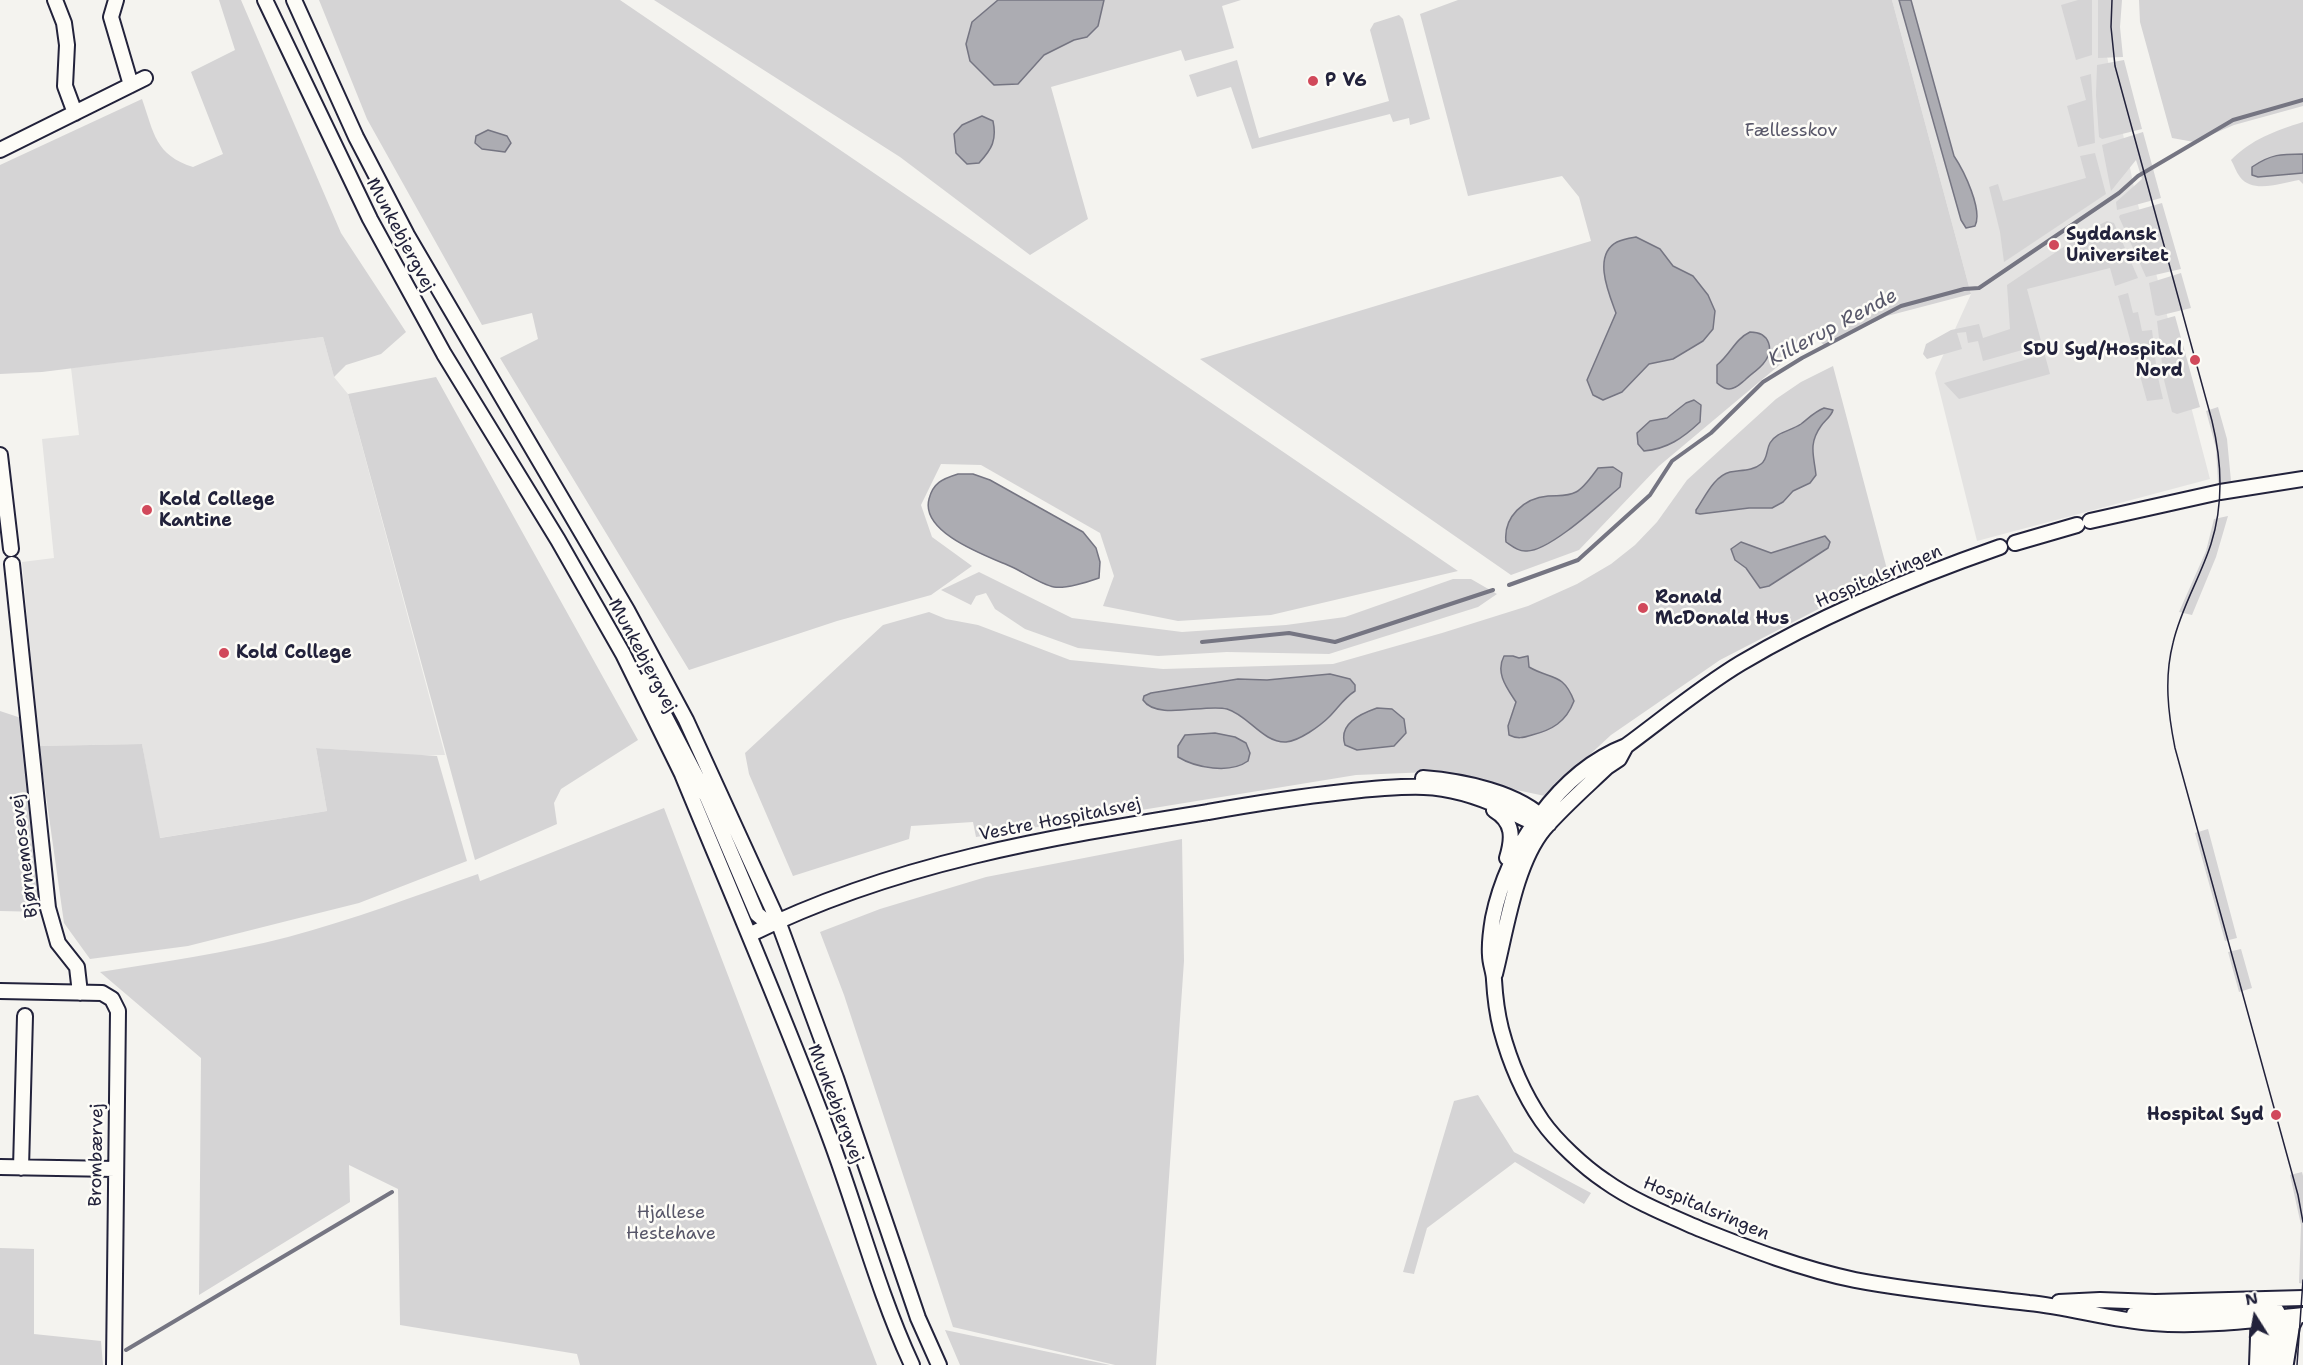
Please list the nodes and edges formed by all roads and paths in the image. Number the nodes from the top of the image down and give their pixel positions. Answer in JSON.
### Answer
{"nodes":[{"id":1,"x":55,"y":0,"type":"edge"},
{"id":2,"x":116,"y":0,"type":"edge"},
{"id":3,"x":265,"y":0,"type":"edge"},
{"id":4,"x":294,"y":0,"type":"edge"},
{"id":5,"x":145,"y":78,"type":"dead end"},
{"id":6,"x":131,"y":85,"type":"junction"},
{"id":7,"x":75,"y":113,"type":"junction"},
{"id":8,"x":0,"y":150,"type":"edge"},
{"id":9,"x":0,"y":455,"type":"edge"},
{"id":10,"x":2303,"y":479,"type":"edge"},
{"id":11,"x":2015,"y":543,"type":"dead end"},
{"id":12,"x":2000,"y":547,"type":"dead end"},
{"id":13,"x":10,"y":549,"type":"dead end"},
{"id":14,"x":12,"y":564,"type":"dead end"},
{"id":15,"x":599,"y":612,"type":"junction"},
{"id":16,"x":1390,"y":787,"type":"junction"},
{"id":17,"x":1541,"y":821,"type":"junction"},
{"id":18,"x":1500,"y":891,"type":"junction"},
{"id":19,"x":778,"y":921,"type":"junction"},
{"id":20,"x":749,"y":935,"type":"junction"},
{"id":21,"x":1494,"y":976,"type":"junction"},
{"id":22,"x":0,"y":991,"type":"edge"},
{"id":23,"x":80,"y":993,"type":"junction"},
{"id":24,"x":25,"y":1016,"type":"dead end"},
{"id":25,"x":0,"y":1167,"type":"edge"},
{"id":26,"x":21,"y":1168,"type":"junction"},
{"id":27,"x":115,"y":1169,"type":"junction"},
{"id":28,"x":2303,"y":1298,"type":"edge"},
{"id":29,"x":2034,"y":1303,"type":"junction"},
{"id":30,"x":2268,"y":1310,"type":"junction"},
{"id":31,"x":2301,"y":1312,"type":"edge"},
{"id":32,"x":114,"y":1365,"type":"edge"},
{"id":33,"x":912,"y":1365,"type":"edge"},
{"id":34,"x":939,"y":1365,"type":"edge"},
{"id":35,"x":2257,"y":1365,"type":"edge"},
{"id":36,"x":2267,"y":1365,"type":"edge"},
{"id":37,"x":2277,"y":1365,"type":"edge"},
{"id":38,"x":2286,"y":1365,"type":"edge"}],
"edges":[{"from":1,"to":7,"type":"street"},
{"from":2,"to":6,"type":"street"},
{"from":3,"to":15,"type":"street","name":"Munkebjergvej"},
{"from":4,"to":19,"type":"street","name":"Munkebjergvej"},
{"from":5,"to":6,"type":"street"},
{"from":6,"to":7,"type":"street"},
{"from":7,"to":8,"type":"street"},
{"from":9,"to":13,"type":"street"},
{"from":10,"to":11,"type":"street"},
{"from":12,"to":17,"type":"street","name":"Hospitalsringen"},
{"from":14,"to":23,"type":"street","name":"Bjørnemosevej"},
{"from":15,"to":19,"type":"street"},
{"from":15,"to":20,"type":"street","name":"Munkebjergvej"},
{"from":16,"to":17,"type":"street","name":"Vestre Hospitalsvej"},
{"from":16,"to":18,"type":"street"},
{"from":16,"to":19,"type":"street","name":"Vestre Hospitalsvej"},
{"from":17,"to":18,"type":"street","name":"Hospitalsringen"},
{"from":17,"to":21,"type":"street","name":"Hospitalsringen"},
{"from":18,"to":21,"type":"street","name":"Hospitalsringen"},
{"from":19,"to":20,"type":"street","name":"Vestre Hospitalsvej"},
{"from":19,"to":34,"type":"street","name":"Munkebjergvej"},
{"from":20,"to":33,"type":"street","name":"Munkebjergvej"},
{"from":21,"to":29,"type":"street","name":"Hospitalsringen"},
{"from":22,"to":23,"type":"street","name":"Brombærvej"},
{"from":23,"to":27,"type":"street","name":"Brombærvej"},
{"from":24,"to":26,"type":"street"},
{"from":25,"to":26,"type":"street"},
{"from":26,"to":27,"type":"street"},
{"from":27,"to":32,"type":"street","name":"Brombærvej"},
{"from":28,"to":30,"type":"street","name":"Hospitalsringen"},
{"from":29,"to":30,"type":"street","name":"Hospitalsringen"},
{"from":29,"to":30,"type":"street","name":"Hospitalsringen"},
{"from":30,"to":31,"type":"street","name":"Hospitalsringen"},
{"from":30,"to":35,"type":"street"},
{"from":30,"to":36,"type":"street"},
{"from":30,"to":37,"type":"street"},
{"from":31,"to":38,"type":"street"}]}
